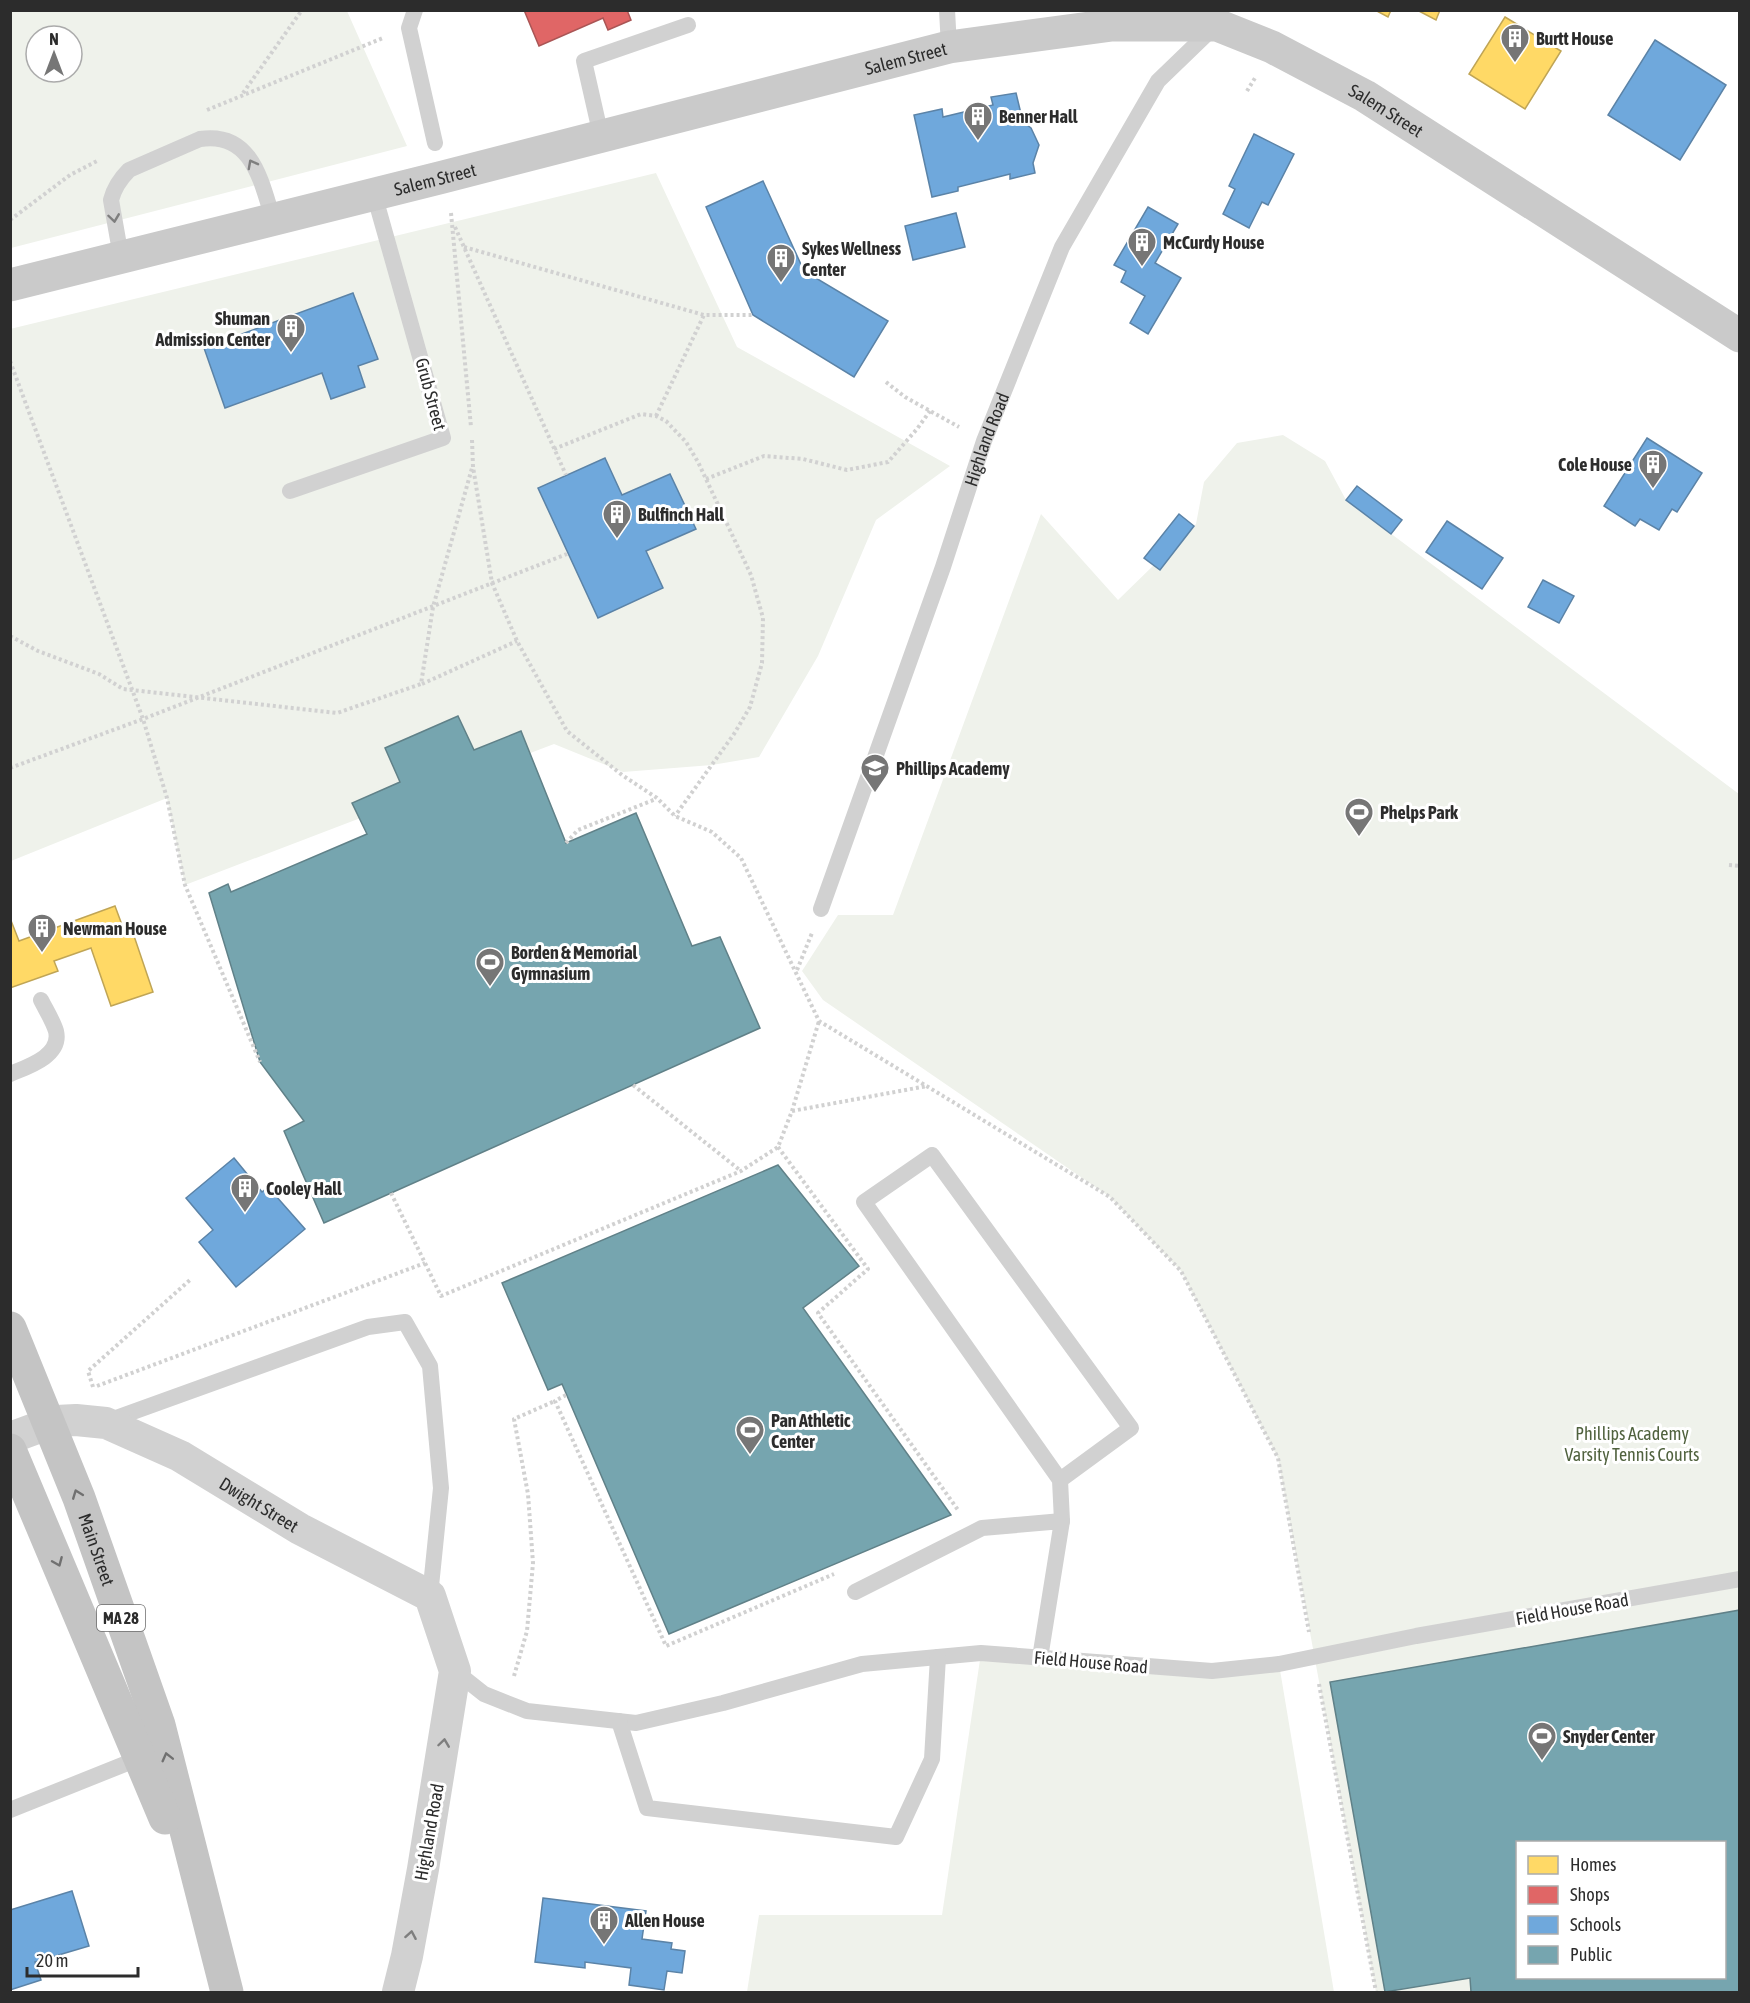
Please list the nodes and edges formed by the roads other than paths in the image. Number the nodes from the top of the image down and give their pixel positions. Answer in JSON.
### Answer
{"nodes":[{"id":1,"x":415,"y":10,"type":"edge"},
{"id":2,"x":947,"y":10,"type":"edge"},
{"id":3,"x":1223,"y":18,"type":"edge"},
{"id":4,"x":688,"y":25,"type":"dead end"},
{"id":5,"x":949,"y":47,"type":"junction"},
{"id":6,"x":601,"y":136,"type":"junction"},
{"id":7,"x":435,"y":143,"type":"dead end"},
{"id":8,"x":374,"y":194,"type":"junction"},
{"id":9,"x":273,"y":219,"type":"junction"},
{"id":10,"x":121,"y":257,"type":"junction"},
{"id":11,"x":10,"y":285,"type":"edge"},
{"id":12,"x":1740,"y":336,"type":"edge"},
{"id":13,"x":290,"y":491,"type":"dead end"},
{"id":14,"x":821,"y":909,"type":"road end"},
{"id":15,"x":41,"y":1000,"type":"dead end"},
{"id":16,"x":10,"y":1074,"type":"edge"},
{"id":17,"x":10,"y":1328,"type":"edge"},
{"id":18,"x":104,"y":1422,"type":"junction"},
{"id":19,"x":49,"y":1423,"type":"junction"},
{"id":20,"x":10,"y":1438,"type":"edge"},
{"id":21,"x":10,"y":1450,"type":"edge"},
{"id":22,"x":1060,"y":1480,"type":"junction"},
{"id":23,"x":1062,"y":1521,"type":"junction"},
{"id":24,"x":1740,"y":1579,"type":"edge"},
{"id":25,"x":855,"y":1592,"type":"dead end"},
{"id":26,"x":430,"y":1596,"type":"junction"},
{"id":27,"x":938,"y":1657,"type":"junction"},
{"id":28,"x":1040,"y":1658,"type":"junction"},
{"id":29,"x":455,"y":1671,"type":"junction"},
{"id":30,"x":619,"y":1721,"type":"junction"},
{"id":31,"x":140,"y":1758,"type":"junction"},
{"id":32,"x":10,"y":1810,"type":"edge"},
{"id":33,"x":207,"y":1916,"type":"junction"},
{"id":34,"x":227,"y":1992,"type":"edge"},
{"id":35,"x":398,"y":1992,"type":"edge"}],
"edges":[{"from":1,"to":7,"type":"lane"},
{"from":2,"to":5,"type":"lane"},
{"from":3,"to":5,"type":"street","name":"Salem Street"},
{"from":3,"to":12,"type":"street","name":"Salem Street"},
{"from":3,"to":14,"type":"lane","name":"Highland Road"},
{"from":4,"to":6,"type":"lane"},
{"from":5,"to":6,"type":"street","name":"Salem Street"},
{"from":6,"to":8,"type":"street","name":"Salem Street"},
{"from":8,"to":9,"type":"street","name":"Salem Street"},
{"from":8,"to":13,"type":"lane","name":"Grub Street"},
{"from":9,"to":10,"type":"street","name":"Salem Street"},
{"from":9,"to":10,"type":"lane","one_way":true},
{"from":10,"to":11,"type":"street","name":"Salem Street"},
{"from":15,"to":16,"type":"lane"},
{"from":17,"to":19,"type":"main road","name":"Main Street","number":"MA 28"},
{"from":18,"to":19,"type":"street","name":"Dwight Street"},
{"from":18,"to":26,"type":"street","name":"Dwight Street"},
{"from":18,"to":26,"type":"lane"},
{"from":19,"to":20,"type":"street","name":"Dwight Street"},
{"from":33,"to":19,"type":"main road","name":"Main Street","number":"MA 28","one_way":true},
{"from":21,"to":31,"type":"main road","name":"Main Street","number":"MA 28","one_way":true},
{"from":22,"to":22,"type":"lane"},
{"from":22,"to":23,"type":"lane"},
{"from":23,"to":25,"type":"lane"},
{"from":23,"to":28,"type":"lane"},
{"from":24,"to":28,"type":"lane","name":"Field House Road"},
{"from":26,"to":29,"type":"street"},
{"from":27,"to":28,"type":"lane","name":"Field House Road"},
{"from":27,"to":30,"type":"lane","name":"Field House Road"},
{"from":27,"to":30,"type":"lane"},
{"from":29,"to":30,"type":"lane","name":"Field House Road"},
{"from":35,"to":29,"type":"street","name":"Highland Road","one_way":true},
{"from":31,"to":32,"type":"lane"},
{"from":31,"to":33,"type":"main road","name":"Main Street","number":"MA 28"},
{"from":33,"to":34,"type":"main road","name":"Main Street","number":"MA 28"}]}
